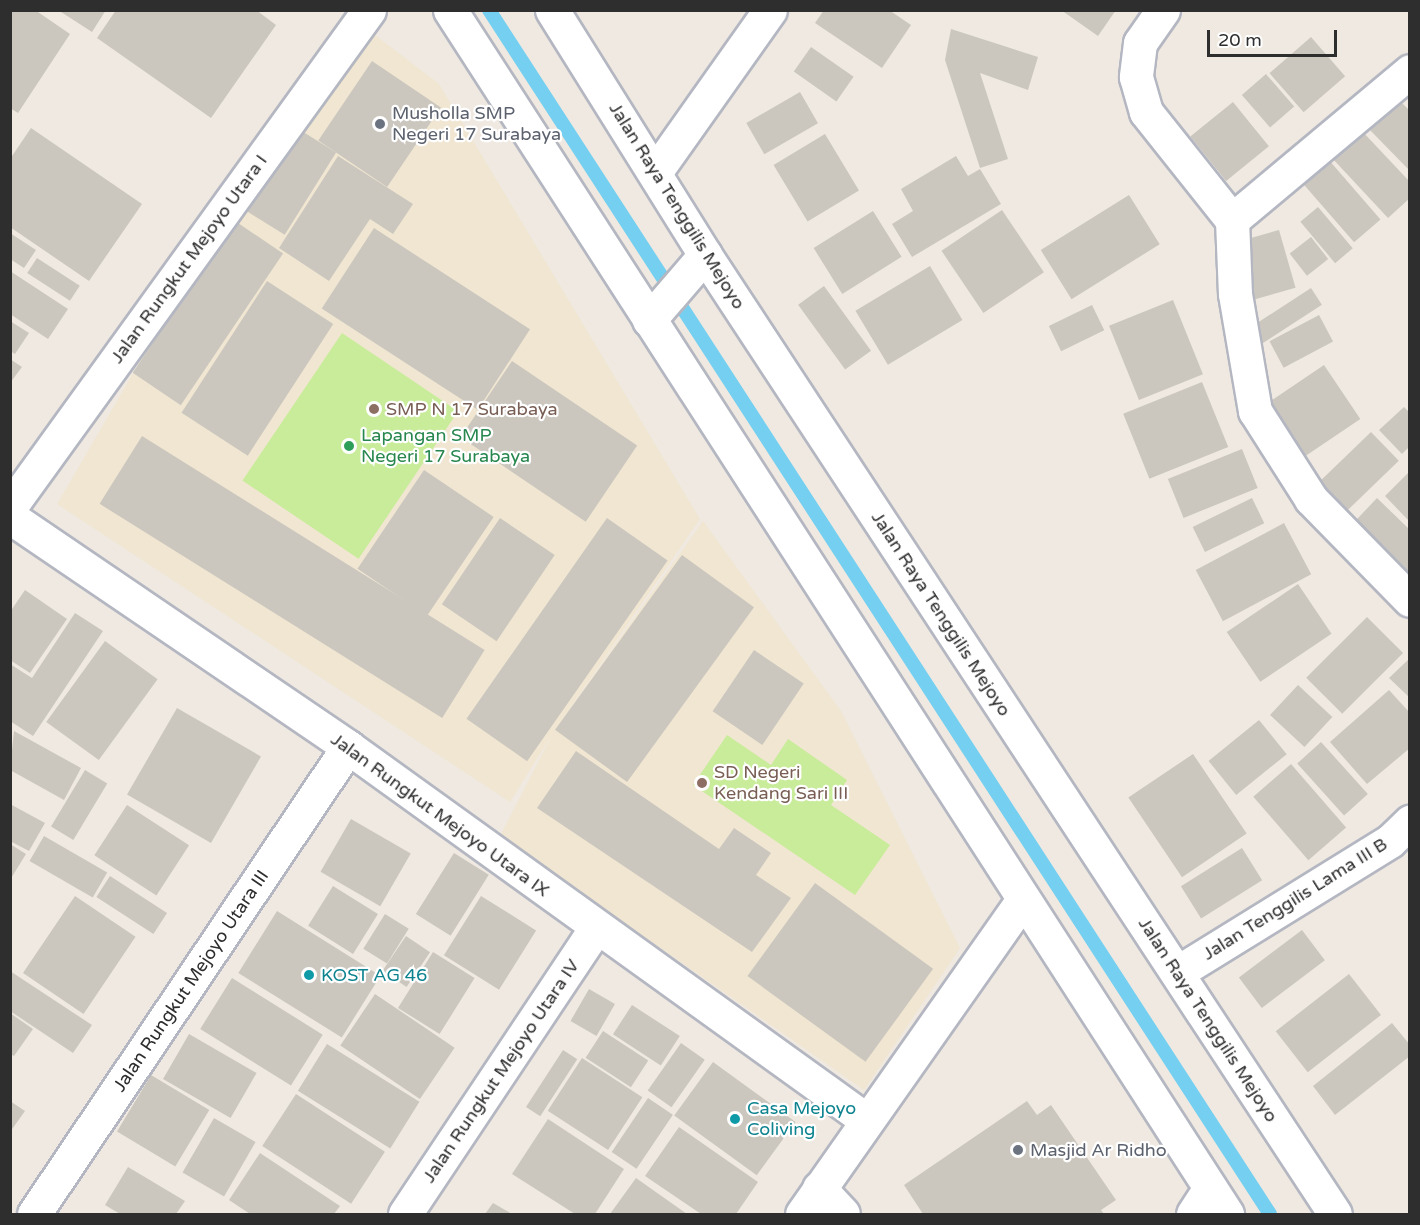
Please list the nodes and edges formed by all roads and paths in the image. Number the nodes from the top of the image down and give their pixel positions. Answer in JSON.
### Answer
{"nodes":[{"id":1,"x":369,"y":10,"type":"edge"},
{"id":2,"x":450,"y":10,"type":"edge"},
{"id":3,"x":552,"y":10,"type":"edge"},
{"id":4,"x":770,"y":10,"type":"edge"},
{"id":5,"x":1163,"y":10,"type":"edge"},
{"id":6,"x":1410,"y":71,"type":"edge"},
{"id":7,"x":656,"y":171,"type":"junction"},
{"id":8,"x":1232,"y":220,"type":"junction"},
{"id":9,"x":700,"y":260,"type":"junction"},
{"id":10,"x":654,"y":314,"type":"junction"},
{"id":11,"x":10,"y":507,"type":"edge"},
{"id":12,"x":10,"y":517,"type":"edge"},
{"id":13,"x":1410,"y":600,"type":"edge"},
{"id":14,"x":348,"y":747,"type":"junction"},
{"id":15,"x":1410,"y":822,"type":"edge"},
{"id":16,"x":1023,"y":900,"type":"junction"},
{"id":17,"x":596,"y":928,"type":"junction"},
{"id":18,"x":1178,"y":972,"type":"junction"},
{"id":19,"x":865,"y":1119,"type":"junction"},
{"id":20,"x":810,"y":1201,"type":"edge"},
{"id":21,"x":1210,"y":1206,"type":"edge"},
{"id":22,"x":34,"y":1215,"type":"edge"},
{"id":23,"x":405,"y":1215,"type":"edge"},
{"id":24,"x":843,"y":1215,"type":"edge"},
{"id":25,"x":1335,"y":1215,"type":"edge"}],
"edges":[{"from":1,"to":11,"type":"street","name":"Jalan Rungkut Mejoyo Utara I"},
{"from":2,"to":10,"type":"street"},
{"from":3,"to":7,"type":"street","name":"Jalan Raya Tenggilis Mejoyo"},
{"from":4,"to":7,"type":"street"},
{"from":5,"to":8,"type":"street"},
{"from":6,"to":8,"type":"street"},
{"from":7,"to":9,"type":"street","name":"Jalan Raya Tenggilis Mejoyo"},
{"from":8,"to":13,"type":"street"},
{"from":9,"to":10,"type":"street"},
{"from":9,"to":18,"type":"street","name":"Jalan Raya Tenggilis Mejoyo"},
{"from":10,"to":16,"type":"street"},
{"from":12,"to":14,"type":"street","name":"Jalan Rungkut Mejoyo Utara IX"},
{"from":14,"to":17,"type":"street","name":"Jalan Rungkut Mejoyo Utara IX"},
{"from":14,"to":22,"type":"street","name":"Jalan Rungkut Mejoyo Utara III"},
{"from":15,"to":18,"type":"street","name":"Jalan Tenggilis Lama III B"},
{"from":16,"to":19,"type":"street"},
{"from":16,"to":21,"type":"street"},
{"from":17,"to":19,"type":"street","name":"Jalan Rungkut Mejoyo Utara IX"},
{"from":17,"to":23,"type":"street","name":"Jalan Rungkut Mejoyo Utara IV"},
{"from":18,"to":25,"type":"street","name":"Jalan Raya Tenggilis Mejoyo"},
{"from":19,"to":20,"type":"street"},
{"from":20,"to":24,"type":"street"}]}
